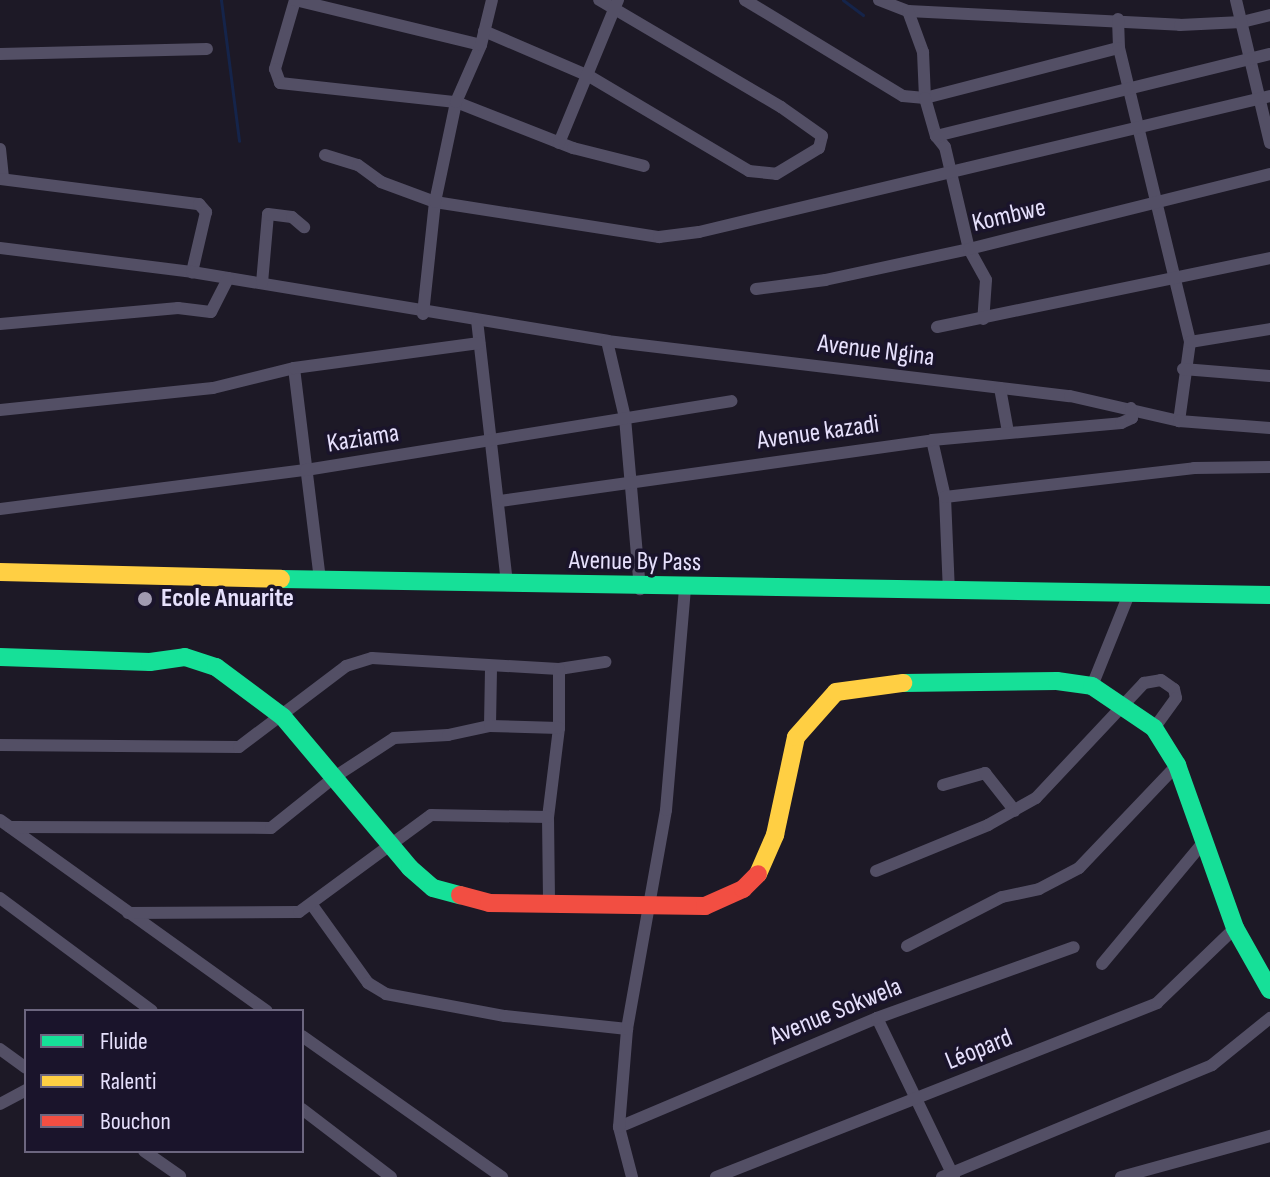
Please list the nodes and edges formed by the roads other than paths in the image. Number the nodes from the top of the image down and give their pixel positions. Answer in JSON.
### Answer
{"nodes":[{"id":1,"x":295,"y":0,"type":"edge"},
{"id":2,"x":492,"y":0,"type":"edge"},
{"id":3,"x":599,"y":0,"type":"edge"},
{"id":4,"x":745,"y":0,"type":"edge"},
{"id":5,"x":879,"y":0,"type":"edge"},
{"id":6,"x":1010,"y":0,"type":"edge"},
{"id":7,"x":1236,"y":0,"type":"edge"},
{"id":8,"x":617,"y":4,"type":"edge"},
{"id":9,"x":908,"y":11,"type":"junction"},
{"id":10,"x":1003,"y":13,"type":"junction"},
{"id":11,"x":1270,"y":15,"type":"edge"},
{"id":12,"x":1118,"y":19,"type":"junction"},
{"id":13,"x":1242,"y":22,"type":"junction"},
{"id":14,"x":484,"y":31,"type":"junction"},
{"id":15,"x":481,"y":45,"type":"junction"},
{"id":16,"x":1119,"y":48,"type":"junction"},
{"id":17,"x":207,"y":49,"type":"dead end"},
{"id":18,"x":0,"y":54,"type":"edge"},
{"id":19,"x":1270,"y":54,"type":"edge"},
{"id":20,"x":1250,"y":59,"type":"junction"},
{"id":21,"x":589,"y":76,"type":"junction"},
{"id":22,"x":1132,"y":88,"type":"junction"},
{"id":23,"x":925,"y":98,"type":"junction"},
{"id":24,"x":1265,"y":99,"type":"edge"},
{"id":25,"x":456,"y":102,"type":"junction"},
{"id":26,"x":1139,"y":125,"type":"junction"},
{"id":27,"x":936,"y":136,"type":"junction"},
{"id":28,"x":559,"y":143,"type":"junction"},
{"id":29,"x":1270,"y":143,"type":"edge"},
{"id":30,"x":0,"y":149,"type":"edge"},
{"id":31,"x":325,"y":155,"type":"dead end"},
{"id":32,"x":644,"y":166,"type":"dead end"},
{"id":33,"x":947,"y":174,"type":"junction"},
{"id":34,"x":1270,"y":174,"type":"edge"},
{"id":35,"x":2,"y":179,"type":"edge"},
{"id":36,"x":435,"y":202,"type":"junction"},
{"id":37,"x":1158,"y":203,"type":"junction"},
{"id":38,"x":304,"y":227,"type":"dead end"},
{"id":39,"x":0,"y":248,"type":"edge"},
{"id":40,"x":969,"y":249,"type":"junction"},
{"id":41,"x":1270,"y":258,"type":"edge"},
{"id":42,"x":192,"y":272,"type":"junction"},
{"id":43,"x":228,"y":278,"type":"junction"},
{"id":44,"x":1178,"y":279,"type":"junction"},
{"id":45,"x":262,"y":283,"type":"junction"},
{"id":46,"x":756,"y":289,"type":"dead end"},
{"id":47,"x":423,"y":314,"type":"junction"},
{"id":48,"x":983,"y":319,"type":"junction"},
{"id":49,"x":477,"y":320,"type":"junction"},
{"id":50,"x":0,"y":324,"type":"edge"},
{"id":51,"x":937,"y":327,"type":"dead end"},
{"id":52,"x":1270,"y":329,"type":"edge"},
{"id":53,"x":607,"y":341,"type":"junction"},
{"id":54,"x":1190,"y":342,"type":"junction"},
{"id":55,"x":479,"y":343,"type":"junction"},
{"id":56,"x":294,"y":368,"type":"junction"},
{"id":57,"x":1183,"y":369,"type":"junction"},
{"id":58,"x":1270,"y":376,"type":"edge"},
{"id":59,"x":1000,"y":388,"type":"junction"},
{"id":60,"x":731,"y":401,"type":"dead end"},
{"id":61,"x":1131,"y":408,"type":"junction"},
{"id":62,"x":0,"y":410,"type":"edge"},
{"id":63,"x":625,"y":418,"type":"junction"},
{"id":64,"x":1179,"y":421,"type":"junction"},
{"id":65,"x":1270,"y":428,"type":"edge"},
{"id":66,"x":1008,"y":432,"type":"junction"},
{"id":67,"x":493,"y":440,"type":"junction"},
{"id":68,"x":932,"y":440,"type":"junction"},
{"id":69,"x":1270,"y":467,"type":"edge"},
{"id":70,"x":306,"y":470,"type":"junction"},
{"id":71,"x":633,"y":482,"type":"junction"},
{"id":72,"x":945,"y":497,"type":"junction"},
{"id":73,"x":500,"y":501,"type":"junction"},
{"id":74,"x":0,"y":509,"type":"edge"},
{"id":75,"x":0,"y":572,"type":"edge"},
{"id":76,"x":320,"y":580,"type":"junction"},
{"id":77,"x":507,"y":585,"type":"junction"},
{"id":78,"x":640,"y":589,"type":"junction"},
{"id":79,"x":685,"y":589,"type":"junction"},
{"id":80,"x":949,"y":592,"type":"junction"},
{"id":81,"x":1129,"y":594,"type":"junction"},
{"id":82,"x":1270,"y":595,"type":"edge"},
{"id":83,"x":0,"y":657,"type":"edge"},
{"id":84,"x":605,"y":662,"type":"dead end"},
{"id":85,"x":491,"y":669,"type":"junction"},
{"id":86,"x":559,"y":669,"type":"junction"},
{"id":87,"x":1092,"y":686,"type":"junction"},
{"id":88,"x":1121,"y":707,"type":"junction"},
{"id":89,"x":283,"y":717,"type":"junction"},
{"id":90,"x":490,"y":726,"type":"junction"},
{"id":91,"x":559,"y":728,"type":"junction"},
{"id":92,"x":1154,"y":728,"type":"junction"},
{"id":93,"x":0,"y":745,"type":"edge"},
{"id":94,"x":1177,"y":765,"type":"junction"},
{"id":95,"x":336,"y":776,"type":"junction"},
{"id":96,"x":943,"y":785,"type":"dead end"},
{"id":97,"x":1015,"y":811,"type":"junction"},
{"id":98,"x":548,"y":817,"type":"junction"},
{"id":99,"x":5,"y":824,"type":"edge"},
{"id":100,"x":390,"y":844,"type":"junction"},
{"id":101,"x":1202,"y":844,"type":"junction"},
{"id":102,"x":876,"y":871,"type":"dead end"},
{"id":103,"x":0,"y":898,"type":"edge"},
{"id":104,"x":549,"y":901,"type":"junction"},
{"id":105,"x":312,"y":905,"type":"junction"},
{"id":106,"x":647,"y":908,"type":"junction"},
{"id":107,"x":128,"y":913,"type":"junction"},
{"id":108,"x":1235,"y":928,"type":"junction"},
{"id":109,"x":907,"y":946,"type":"dead end"},
{"id":110,"x":1074,"y":947,"type":"dead end"},
{"id":111,"x":1102,"y":964,"type":"dead end"},
{"id":112,"x":1270,"y":990,"type":"edge"},
{"id":113,"x":149,"y":1009,"type":"edge"},
{"id":114,"x":264,"y":1009,"type":"edge"},
{"id":115,"x":877,"y":1018,"type":"junction"},
{"id":116,"x":1270,"y":1018,"type":"edge"},
{"id":117,"x":627,"y":1029,"type":"junction"},
{"id":118,"x":304,"y":1037,"type":"edge"},
{"id":119,"x":0,"y":1049,"type":"edge"},
{"id":120,"x":24,"y":1067,"type":"edge"},
{"id":121,"x":24,"y":1091,"type":"edge"},
{"id":122,"x":918,"y":1097,"type":"junction"},
{"id":123,"x":0,"y":1104,"type":"edge"},
{"id":124,"x":304,"y":1111,"type":"edge"},
{"id":125,"x":619,"y":1127,"type":"junction"},
{"id":126,"x":1270,"y":1136,"type":"edge"},
{"id":127,"x":147,"y":1153,"type":"edge"},
{"id":128,"x":1167,"y":1163,"type":"junction"},
{"id":129,"x":180,"y":1176,"type":"edge"},
{"id":130,"x":949,"y":1176,"type":"edge"},
{"id":131,"x":391,"y":1177,"type":"edge"},
{"id":132,"x":502,"y":1177,"type":"edge"},
{"id":133,"x":632,"y":1177,"type":"edge"},
{"id":134,"x":716,"y":1177,"type":"edge"},
{"id":135,"x":1121,"y":1177,"type":"edge"},
{"id":136,"x":1172,"y":1177,"type":"edge"}],
"edges":[{"from":1,"to":15,"type":"street"},
{"from":1,"to":25,"type":"street"},
{"from":2,"to":14,"type":"street"},
{"from":3,"to":8,"type":"street"},
{"from":4,"to":23,"type":"street"},
{"from":5,"to":9,"type":"street"},
{"from":6,"to":10,"type":"street"},
{"from":7,"to":13,"type":"street"},
{"from":8,"to":21,"type":"street"},
{"from":8,"to":21,"type":"street"},
{"from":9,"to":10,"type":"street"},
{"from":9,"to":23,"type":"street"},
{"from":10,"to":12,"type":"street"},
{"from":11,"to":13,"type":"street"},
{"from":12,"to":13,"type":"street"},
{"from":12,"to":16,"type":"street"},
{"from":13,"to":20,"type":"street"},
{"from":14,"to":15,"type":"street"},
{"from":14,"to":21,"type":"street"},
{"from":15,"to":25,"type":"street"},
{"from":16,"to":22,"type":"street"},
{"from":16,"to":23,"type":"street"},
{"from":17,"to":18,"type":"street"},
{"from":19,"to":20,"type":"street"},
{"from":20,"to":22,"type":"street"},
{"from":20,"to":24,"type":"street"},
{"from":21,"to":28,"type":"street"},
{"from":22,"to":26,"type":"street"},
{"from":22,"to":27,"type":"street"},
{"from":23,"to":27,"type":"street"},
{"from":24,"to":26,"type":"street"},
{"from":24,"to":29,"type":"street"},
{"from":25,"to":28,"type":"street"},
{"from":25,"to":36,"type":"street"},
{"from":26,"to":33,"type":"street"},
{"from":26,"to":37,"type":"street"},
{"from":27,"to":33,"type":"street"},
{"from":28,"to":32,"type":"street"},
{"from":30,"to":35,"type":"street"},
{"from":31,"to":36,"type":"street"},
{"from":33,"to":36,"type":"street"},
{"from":33,"to":40,"type":"street"},
{"from":34,"to":37,"type":"street","name":"Kombwe"},
{"from":35,"to":42,"type":"street"},
{"from":36,"to":47,"type":"street"},
{"from":37,"to":40,"type":"street","name":"Kombwe"},
{"from":37,"to":44,"type":"street"},
{"from":38,"to":45,"type":"street"},
{"from":39,"to":42,"type":"street","name":"Avenue Ngina"},
{"from":40,"to":46,"type":"street","name":"Kombwe"},
{"from":40,"to":48,"type":"street"},
{"from":41,"to":44,"type":"street"},
{"from":42,"to":43,"type":"street","name":"Avenue Ngina"},
{"from":43,"to":45,"type":"street","name":"Avenue Ngina"},
{"from":43,"to":50,"type":"street"},
{"from":44,"to":48,"type":"street"},
{"from":44,"to":54,"type":"street"},
{"from":45,"to":47,"type":"street","name":"Avenue Ngina"},
{"from":47,"to":49,"type":"street","name":"Avenue Ngina"},
{"from":48,"to":51,"type":"street"},
{"from":49,"to":53,"type":"street","name":"Avenue Ngina"},
{"from":49,"to":55,"type":"street"},
{"from":52,"to":54,"type":"street"},
{"from":53,"to":59,"type":"street","name":"Avenue Ngina"},
{"from":53,"to":63,"type":"street"},
{"from":54,"to":57,"type":"street"},
{"from":55,"to":56,"type":"street"},
{"from":55,"to":67,"type":"street"},
{"from":56,"to":62,"type":"street"},
{"from":56,"to":70,"type":"street"},
{"from":57,"to":58,"type":"street"},
{"from":57,"to":64,"type":"street"},
{"from":59,"to":61,"type":"street","name":"Avenue Ngina"},
{"from":59,"to":66,"type":"street"},
{"from":60,"to":63,"type":"street","name":"Kaziama"},
{"from":61,"to":64,"type":"street","name":"Avenue Ngina"},
{"from":61,"to":66,"type":"street","name":"Avenue kazadi"},
{"from":63,"to":67,"type":"street","name":"Kaziama"},
{"from":63,"to":71,"type":"street"},
{"from":64,"to":65,"type":"street","name":"Avenue Ngina"},
{"from":66,"to":68,"type":"street","name":"Avenue kazadi"},
{"from":67,"to":70,"type":"street","name":"Kaziama"},
{"from":67,"to":73,"type":"street"},
{"from":68,"to":71,"type":"street","name":"Avenue kazadi"},
{"from":68,"to":72,"type":"street"},
{"from":69,"to":72,"type":"street"},
{"from":70,"to":74,"type":"street","name":"Kaziama"},
{"from":70,"to":76,"type":"street"},
{"from":71,"to":73,"type":"street","name":"Avenue kazadi"},
{"from":71,"to":78,"type":"street"},
{"from":72,"to":80,"type":"street"},
{"from":73,"to":77,"type":"street"},
{"from":75,"to":76,"type":"main road","name":"Avenue By Pass"},
{"from":76,"to":77,"type":"main road","name":"Avenue By Pass"},
{"from":77,"to":78,"type":"main road","name":"Avenue By Pass"},
{"from":78,"to":79,"type":"main road","name":"Avenue By Pass"},
{"from":79,"to":80,"type":"main road","name":"Avenue By Pass"},
{"from":79,"to":106,"type":"street"},
{"from":80,"to":81,"type":"main road","name":"Avenue By Pass"},
{"from":81,"to":82,"type":"main road","name":"Avenue By Pass"},
{"from":81,"to":87,"type":"street"},
{"from":83,"to":89,"type":"main road"},
{"from":84,"to":86,"type":"street"},
{"from":85,"to":86,"type":"street"},
{"from":85,"to":89,"type":"street"},
{"from":85,"to":90,"type":"street"},
{"from":86,"to":91,"type":"street"},
{"from":87,"to":88,"type":"main road"},
{"from":87,"to":106,"type":"main road"},
{"from":88,"to":92,"type":"main road"},
{"from":88,"to":92,"type":"street"},
{"from":88,"to":97,"type":"street"},
{"from":89,"to":93,"type":"street"},
{"from":89,"to":95,"type":"main road"},
{"from":90,"to":91,"type":"street"},
{"from":90,"to":95,"type":"street"},
{"from":91,"to":98,"type":"street"},
{"from":92,"to":94,"type":"main road"},
{"from":94,"to":101,"type":"main road"},
{"from":94,"to":109,"type":"street"},
{"from":95,"to":99,"type":"street"},
{"from":95,"to":100,"type":"main road"},
{"from":96,"to":97,"type":"street"},
{"from":97,"to":102,"type":"street"},
{"from":98,"to":100,"type":"street"},
{"from":98,"to":104,"type":"street"},
{"from":99,"to":107,"type":"street"},
{"from":100,"to":104,"type":"main road"},
{"from":100,"to":105,"type":"street"},
{"from":101,"to":108,"type":"main road"},
{"from":101,"to":111,"type":"street"},
{"from":103,"to":113,"type":"street"},
{"from":104,"to":106,"type":"main road"},
{"from":105,"to":107,"type":"street"},
{"from":105,"to":117,"type":"street"},
{"from":106,"to":117,"type":"street"},
{"from":107,"to":114,"type":"street"},
{"from":108,"to":112,"type":"main road"},
{"from":108,"to":122,"type":"street","name":"Léopard"},
{"from":110,"to":115,"type":"street","name":"Avenue Sokwela"},
{"from":115,"to":122,"type":"street"},
{"from":115,"to":125,"type":"street","name":"Avenue Sokwela"},
{"from":116,"to":130,"type":"street"},
{"from":117,"to":125,"type":"street"},
{"from":118,"to":132,"type":"street"},
{"from":119,"to":120,"type":"street"},
{"from":121,"to":123,"type":"street"},
{"from":122,"to":130,"type":"street"},
{"from":122,"to":134,"type":"street","name":"Léopard"},
{"from":124,"to":131,"type":"street"},
{"from":125,"to":133,"type":"street"},
{"from":126,"to":128,"type":"street"},
{"from":127,"to":129,"type":"street"},
{"from":128,"to":135,"type":"street"},
{"from":128,"to":136,"type":"street"}]}
